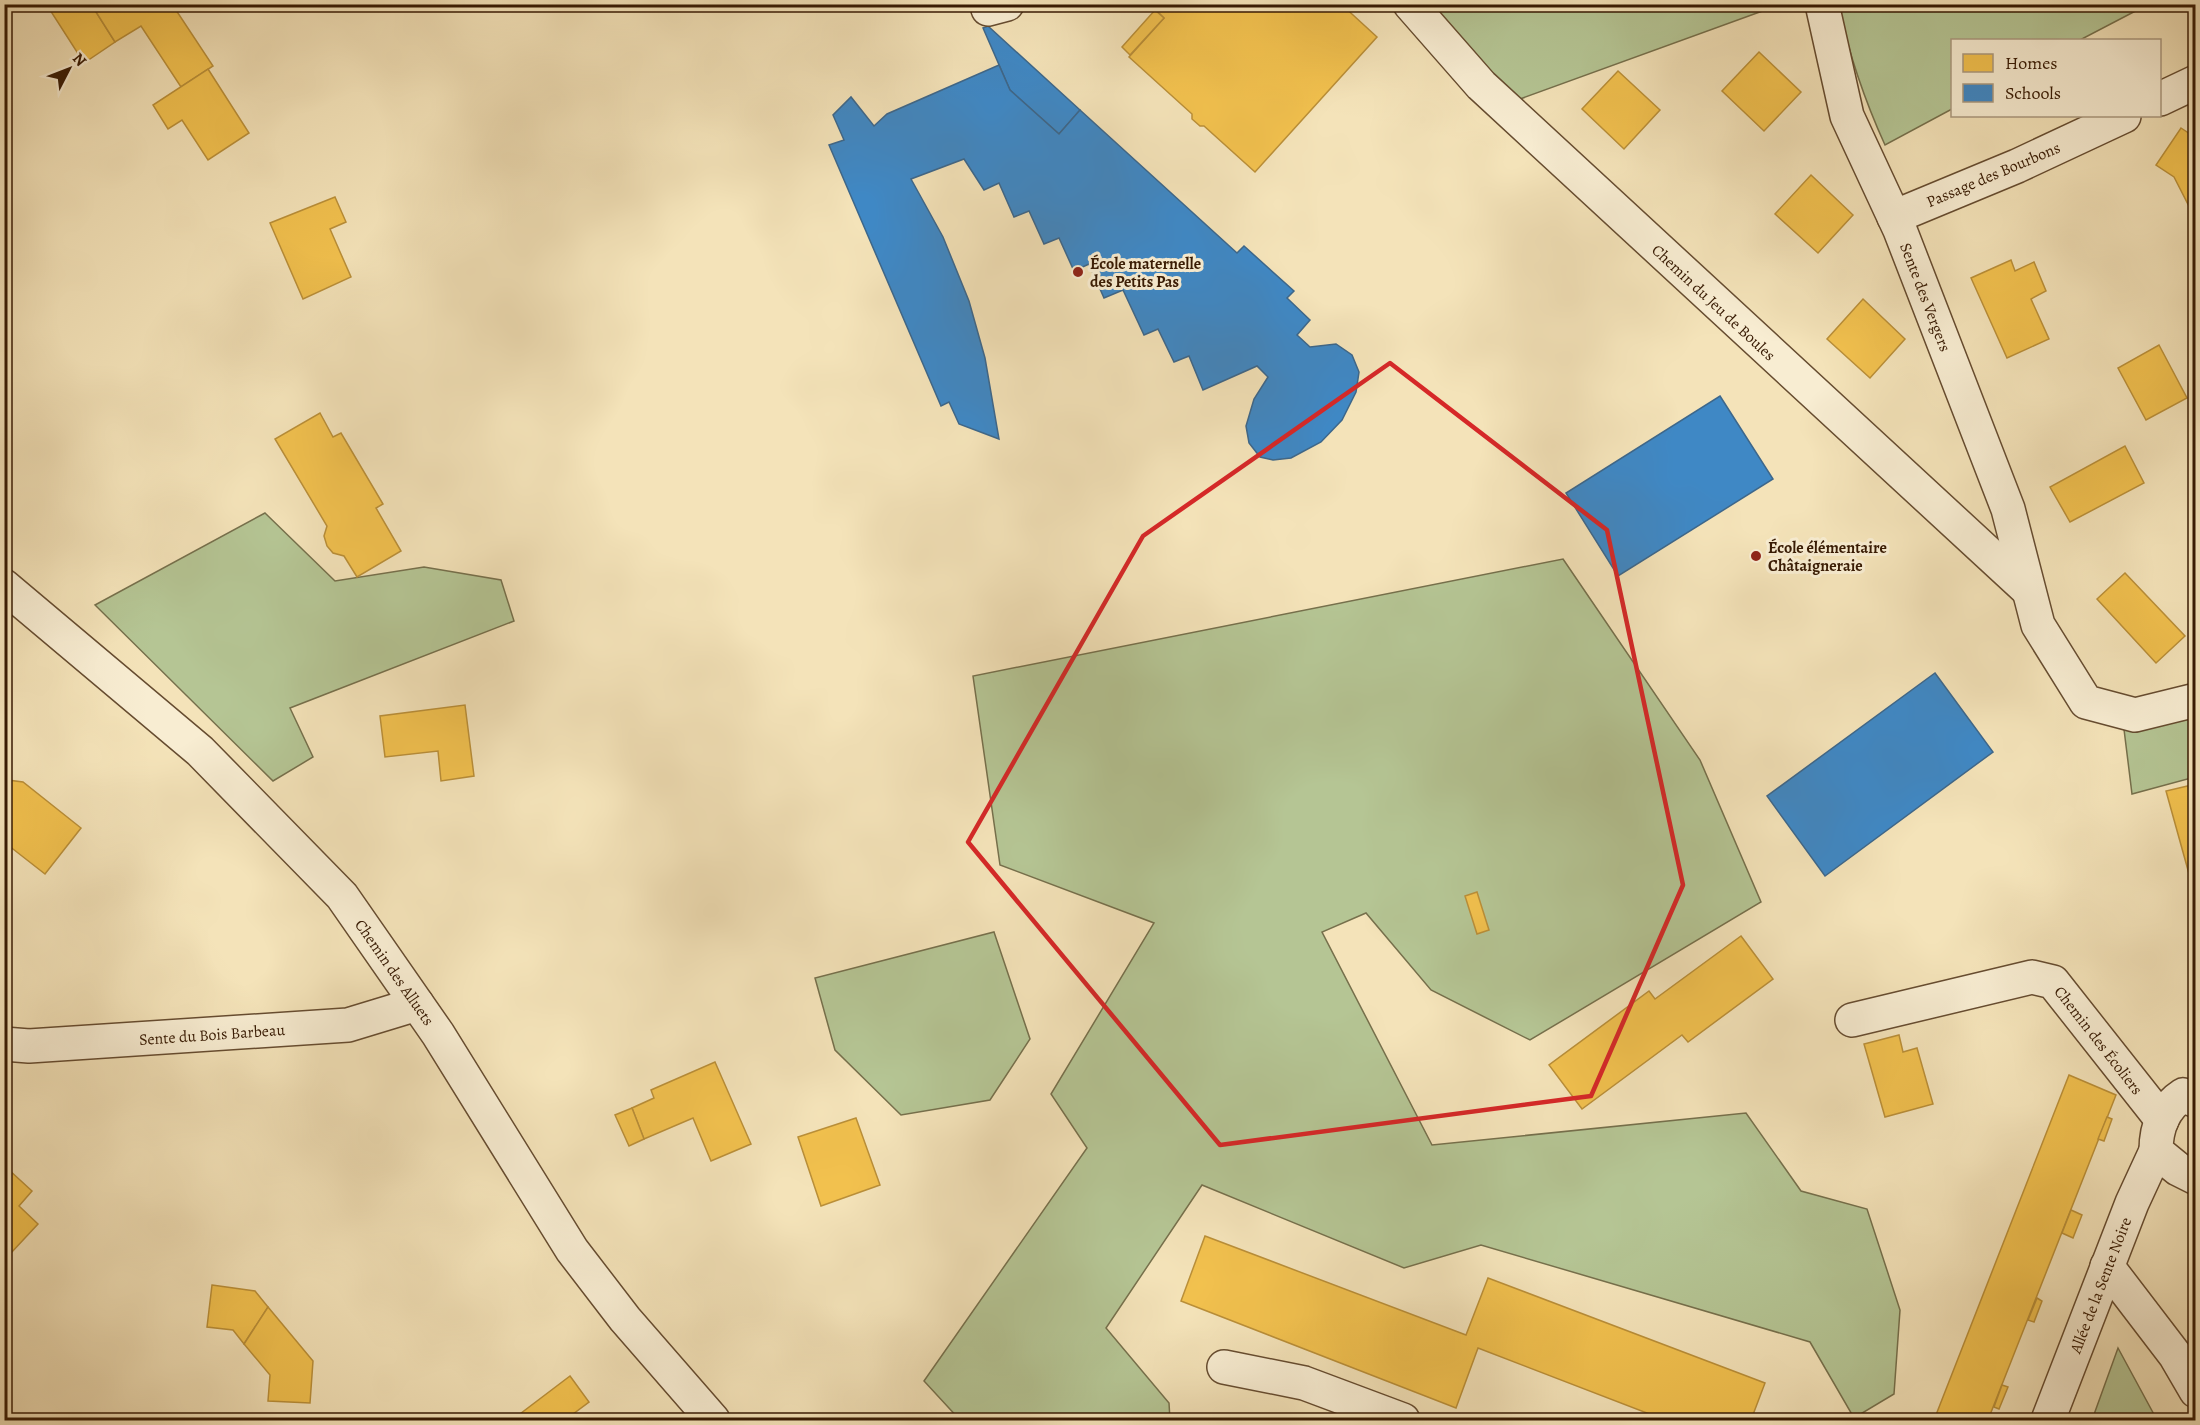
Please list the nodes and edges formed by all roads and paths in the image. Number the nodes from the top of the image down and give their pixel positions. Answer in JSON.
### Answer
{"nodes":[{"id":1,"x":1410,"y":4,"type":"edge"},
{"id":2,"x":1822,"y":4,"type":"edge"},
{"id":3,"x":2196,"y":82,"type":"edge"},
{"id":4,"x":2161,"y":99,"type":"edge"},
{"id":5,"x":2122,"y":117,"type":"edge"},
{"id":6,"x":1894,"y":217,"type":"junction"},
{"id":7,"x":4,"y":586,"type":"edge"},
{"id":8,"x":2028,"y":590,"type":"junction"},
{"id":9,"x":2196,"y":700,"type":"edge"},
{"id":10,"x":417,"y":1004,"type":"junction"},
{"id":11,"x":1852,"y":1020,"type":"dead end"},
{"id":12,"x":4,"y":1044,"type":"edge"},
{"id":13,"x":2196,"y":1101,"type":"edge"},
{"id":14,"x":2159,"y":1135,"type":"junction"},
{"id":15,"x":2196,"y":1178,"type":"edge"},
{"id":16,"x":2107,"y":1266,"type":"junction"},
{"id":17,"x":1224,"y":1367,"type":"dead end"},
{"id":18,"x":2196,"y":1391,"type":"edge"},
{"id":19,"x":713,"y":1420,"type":"edge"},
{"id":20,"x":1403,"y":1420,"type":"edge"},
{"id":21,"x":2048,"y":1420,"type":"edge"}],
"edges":[{"from":1,"to":8,"type":"street","name":"Chemin du Jeu de Boules"},
{"from":2,"to":6,"type":"street","name":"Sente des Vergers"},
{"from":3,"to":4,"type":"street"},
{"from":5,"to":6,"type":"street","name":"Passage des Bourbons"},
{"from":6,"to":8,"type":"street","name":"Sente des Vergers"},
{"from":7,"to":10,"type":"street","name":"Chemin des Alluets"},
{"from":8,"to":9,"type":"street","name":"Sente des Vergers"},
{"from":10,"to":12,"type":"street","name":"Sente du Bois Barbeau"},
{"from":10,"to":19,"type":"street","name":"Chemin des Alluets"},
{"from":11,"to":14,"type":"street","name":"Chemin des Écoliers"},
{"from":13,"to":14,"type":"street","name":"Allée de la Sente Noire"},
{"from":14,"to":15,"type":"street","name":"Chemin des Écoliers"},
{"from":14,"to":16,"type":"street","name":"Allée de la Sente Noire"},
{"from":16,"to":18,"type":"street"},
{"from":16,"to":21,"type":"street","name":"Allée de la Sente Noire"},
{"from":17,"to":20,"type":"street"}]}
